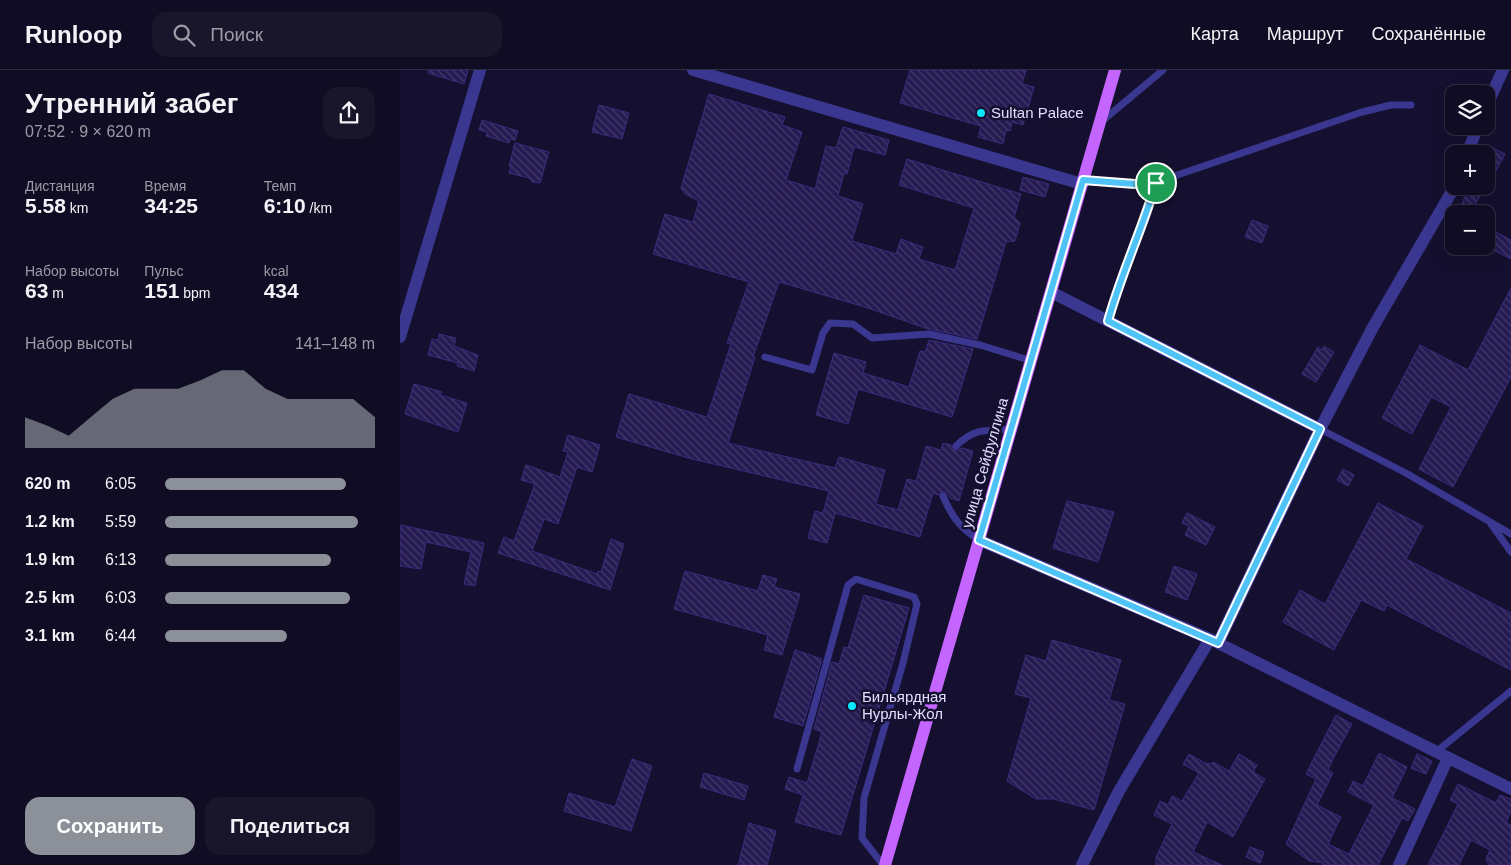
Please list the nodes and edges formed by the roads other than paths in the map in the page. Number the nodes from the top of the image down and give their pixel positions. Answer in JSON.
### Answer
{"nodes":[{"id":1,"x":480,"y":70,"type":"edge"},
{"id":2,"x":693,"y":70,"type":"edge"},
{"id":3,"x":1115,"y":70,"type":"edge"},
{"id":4,"x":1163,"y":70,"type":"edge"},
{"id":5,"x":1503,"y":70,"type":"edge"},
{"id":6,"x":1495,"y":87,"type":"edge"},
{"id":7,"x":1411,"y":105,"type":"dead end"},
{"id":8,"x":1099,"y":123,"type":"junction"},
{"id":9,"x":1082,"y":182,"type":"junction"},
{"id":10,"x":1156,"y":183,"type":"junction"},
{"id":11,"x":1450,"y":195,"type":"edge"},
{"id":12,"x":1051,"y":292,"type":"junction"},
{"id":13,"x":1108,"y":321,"type":"junction"},
{"id":14,"x":400,"y":338,"type":"edge"},
{"id":15,"x":765,"y":357,"type":"dead end"},
{"id":16,"x":1032,"y":361,"type":"junction"},
{"id":17,"x":1012,"y":429,"type":"junction"},
{"id":18,"x":1320,"y":429,"type":"junction"},
{"id":19,"x":956,"y":446,"type":"dead end"},
{"id":20,"x":943,"y":496,"type":"dead end"},
{"id":21,"x":1490,"y":523,"type":"junction"},
{"id":22,"x":1511,"y":534,"type":"edge"},
{"id":23,"x":979,"y":540,"type":"junction"},
{"id":24,"x":1511,"y":552,"type":"edge"},
{"id":25,"x":1214,"y":641,"type":"junction"},
{"id":26,"x":1511,"y":691,"type":"edge"},
{"id":27,"x":1436,"y":752,"type":"junction"},
{"id":28,"x":1448,"y":758,"type":"junction"},
{"id":29,"x":798,"y":769,"type":"dead end"},
{"id":30,"x":1511,"y":789,"type":"edge"},
{"id":31,"x":884,"y":865,"type":"edge"},
{"id":32,"x":1082,"y":865,"type":"edge"},
{"id":33,"x":1399,"y":865,"type":"edge"}],
"edges":[{"from":1,"to":14,"type":"street"},
{"from":2,"to":9,"type":"street"},
{"from":3,"to":8,"type":"main road","name":"улица Сейфуллина"},
{"from":4,"to":8,"type":"lane"},
{"from":5,"to":6,"type":"street"},
{"from":7,"to":10,"type":"lane"},
{"from":8,"to":9,"type":"main road","name":"улица Сейфуллина"},
{"from":9,"to":10,"type":"lane"},
{"from":9,"to":12,"type":"main road","name":"улица Сейфуллина"},
{"from":10,"to":13,"type":"lane"},
{"from":11,"to":18,"type":"street"},
{"from":12,"to":13,"type":"street"},
{"from":12,"to":16,"type":"main road","name":"улица Сейфуллина"},
{"from":13,"to":18,"type":"street"},
{"from":15,"to":16,"type":"lane"},
{"from":16,"to":17,"type":"main road","name":"улица Сейфуллина"},
{"from":17,"to":19,"type":"lane"},
{"from":17,"to":23,"type":"main road","name":"улица Сейфуллина"},
{"from":18,"to":21,"type":"lane"},
{"from":18,"to":25,"type":"street"},
{"from":20,"to":23,"type":"lane"},
{"from":21,"to":22,"type":"lane"},
{"from":21,"to":24,"type":"lane"},
{"from":23,"to":25,"type":"street"},
{"from":23,"to":31,"type":"main road","name":"улица Сейфуллина"},
{"from":25,"to":27,"type":"street"},
{"from":25,"to":32,"type":"street"},
{"from":26,"to":27,"type":"lane"},
{"from":27,"to":28,"type":"street"},
{"from":28,"to":30,"type":"street"},
{"from":28,"to":33,"type":"street"},
{"from":29,"to":31,"type":"lane"}]}
